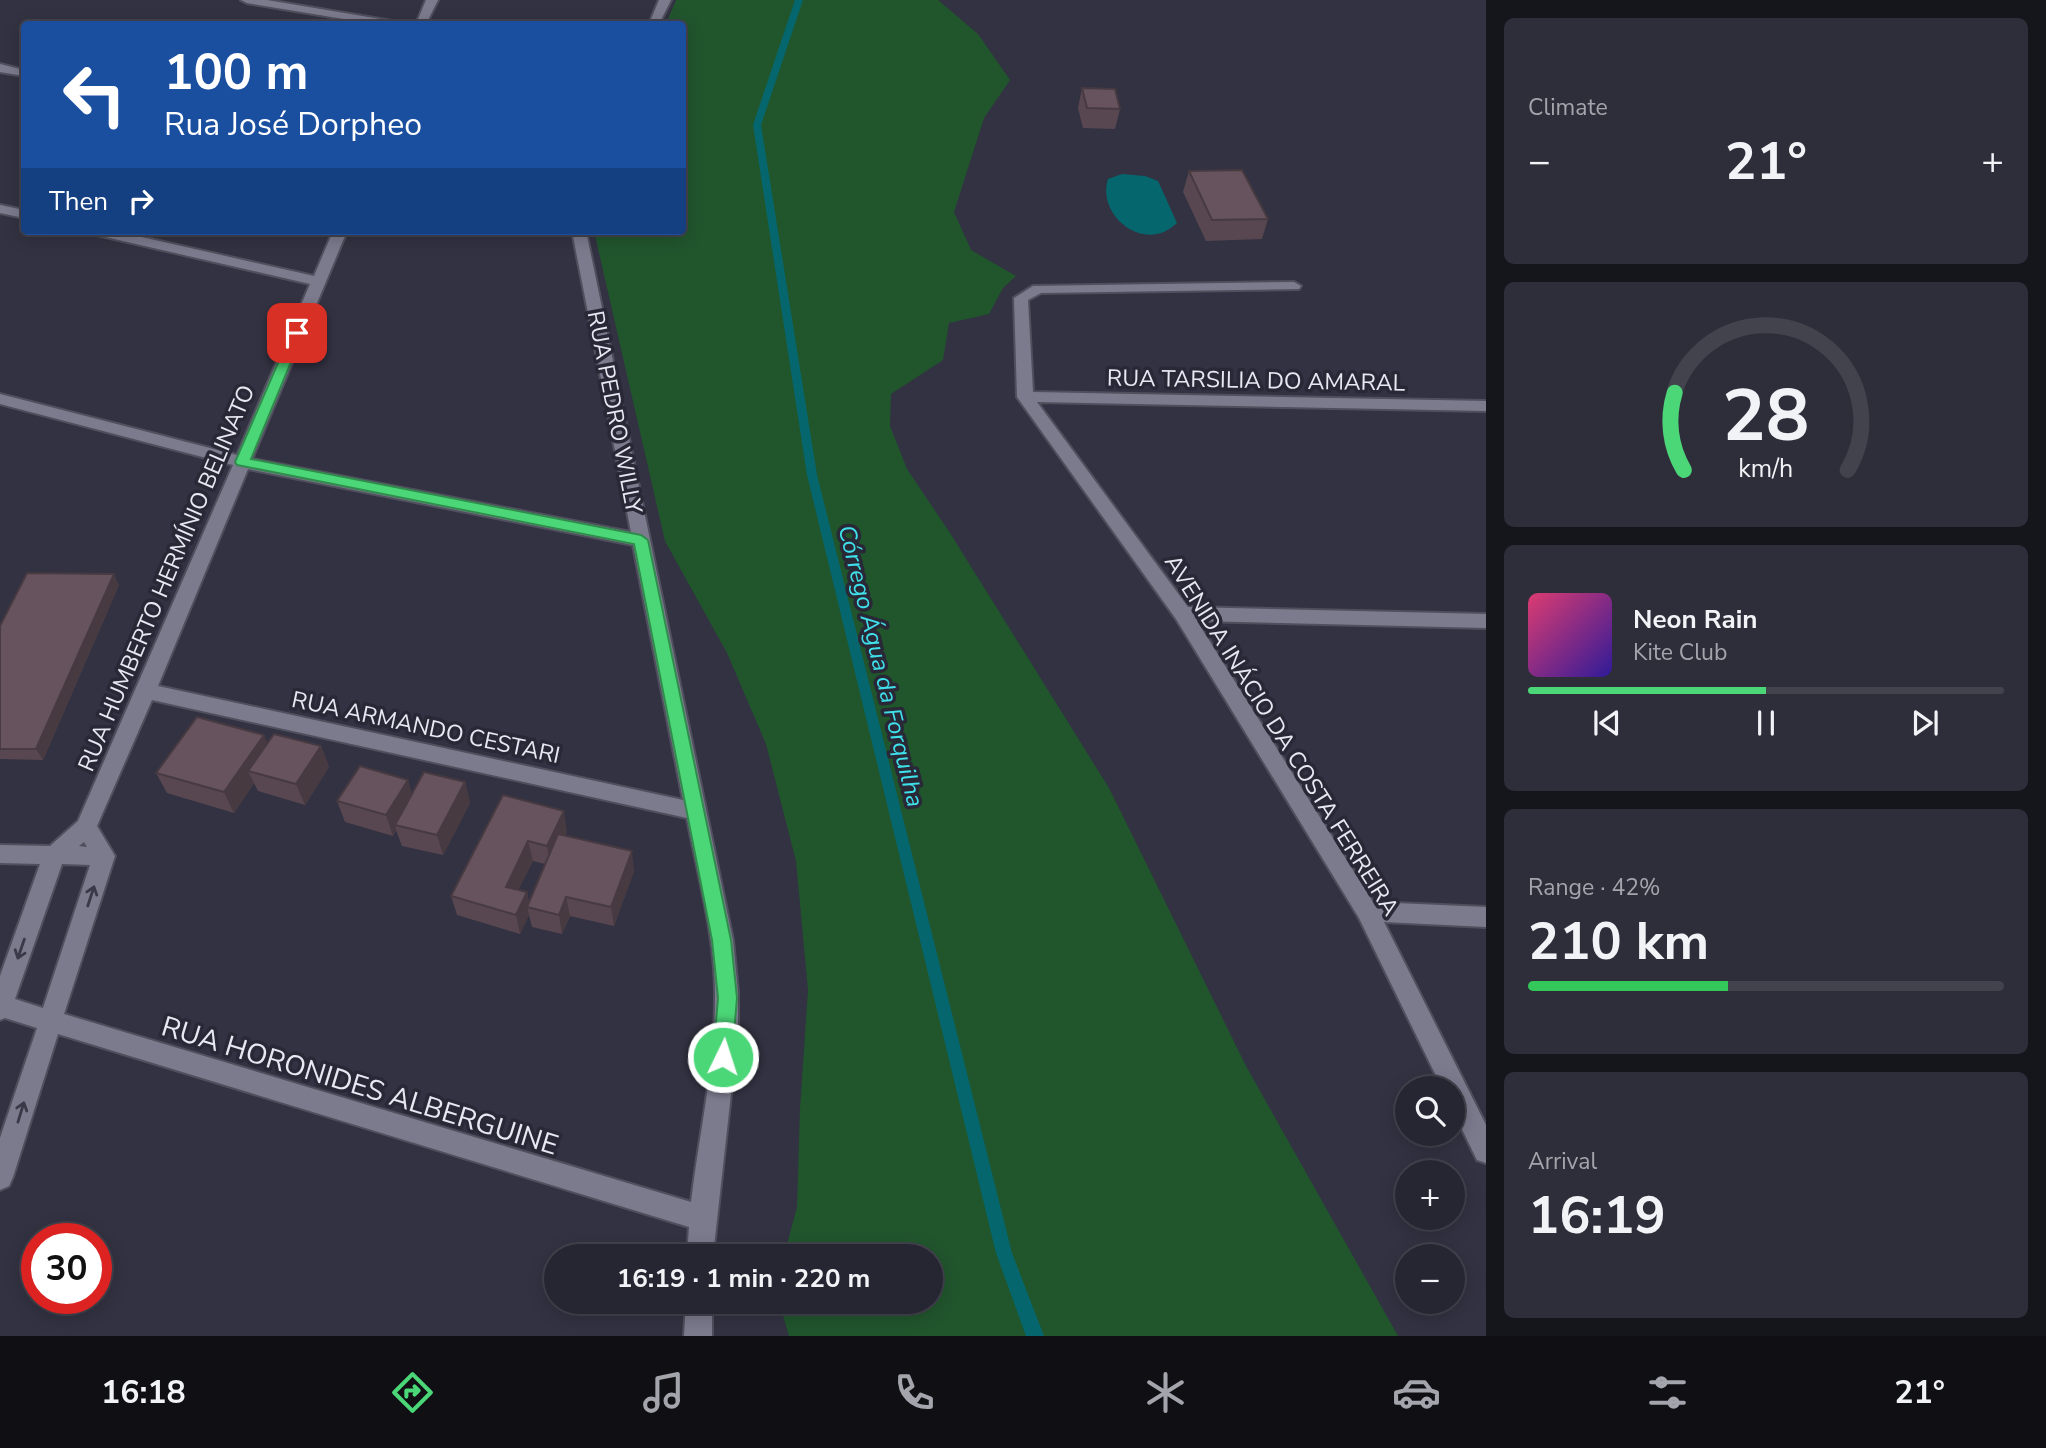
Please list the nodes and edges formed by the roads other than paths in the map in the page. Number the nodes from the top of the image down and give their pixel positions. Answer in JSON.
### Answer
{"nodes":[{"id":1,"x":247,"y":0,"type":"edge"},
{"id":2,"x":432,"y":0,"type":"edge"},
{"id":3,"x":665,"y":0,"type":"edge"},
{"id":4,"x":374,"y":21,"type":"edge"},
{"id":5,"x":422,"y":21,"type":"edge"},
{"id":6,"x":655,"y":21,"type":"edge"},
{"id":7,"x":0,"y":68,"type":"edge"},
{"id":8,"x":21,"y":72,"type":"edge"},
{"id":9,"x":0,"y":209,"type":"edge"},
{"id":10,"x":21,"y":213,"type":"edge"},
{"id":11,"x":114,"y":235,"type":"edge"},
{"id":12,"x":338,"y":235,"type":"edge"},
{"id":13,"x":580,"y":235,"type":"edge"},
{"id":14,"x":319,"y":282,"type":"junction"},
{"id":15,"x":1294,"y":286,"type":"dead end"},
{"id":16,"x":1025,"y":397,"type":"junction"},
{"id":17,"x":0,"y":399,"type":"edge"},
{"id":18,"x":1486,"y":406,"type":"edge"},
{"id":19,"x":242,"y":462,"type":"junction"},
{"id":20,"x":641,"y":540,"type":"junction"},
{"id":21,"x":1184,"y":614,"type":"junction"},
{"id":22,"x":1486,"y":621,"type":"edge"},
{"id":23,"x":146,"y":691,"type":"junction"},
{"id":24,"x":695,"y":811,"type":"junction"},
{"id":25,"x":86,"y":827,"type":"junction"},
{"id":26,"x":0,"y":855,"type":"edge"},
{"id":27,"x":54,"y":855,"type":"junction"},
{"id":28,"x":104,"y":856,"type":"junction"},
{"id":29,"x":1367,"y":911,"type":"junction"},
{"id":30,"x":1486,"y":917,"type":"edge"},
{"id":31,"x":1,"y":1008,"type":"edge"},
{"id":32,"x":49,"y":1023,"type":"junction"},
{"id":33,"x":1486,"y":1151,"type":"edge"},
{"id":34,"x":0,"y":1177,"type":"edge"},
{"id":35,"x":702,"y":1218,"type":"junction"},
{"id":36,"x":701,"y":1244,"type":"edge"},
{"id":37,"x":699,"y":1314,"type":"edge"},
{"id":38,"x":698,"y":1336,"type":"edge"}],
"edges":[{"from":1,"to":4,"type":"street"},
{"from":2,"to":5,"type":"street"},
{"from":3,"to":6,"type":"street"},
{"from":7,"to":8,"type":"street"},
{"from":9,"to":10,"type":"street"},
{"from":11,"to":14,"type":"street"},
{"from":12,"to":14,"type":"street","name":"RUA HUMBERTO HERMÍNIO BELINATO"},
{"from":13,"to":20,"type":"street","name":"RUA PEDRO WILLY"},
{"from":14,"to":19,"type":"street","name":"RUA HUMBERTO HERMÍNIO BELINATO"},
{"from":15,"to":16,"type":"street"},
{"from":16,"to":18,"type":"street","name":"RUA TARSILIA DO AMARAL"},
{"from":16,"to":21,"type":"street","name":"AVENIDA INÁCIO DA COSTA FERREIRA"},
{"from":17,"to":19,"type":"street"},
{"from":19,"to":20,"type":"street"},
{"from":19,"to":23,"type":"street","name":"RUA HUMBERTO HERMÍNIO BELINATO"},
{"from":20,"to":24,"type":"street","name":"RUA PEDRO WILLY"},
{"from":21,"to":22,"type":"street"},
{"from":21,"to":29,"type":"street","name":"AVENIDA INÁCIO DA COSTA FERREIRA"},
{"from":23,"to":24,"type":"street","name":"RUA ARMANDO CESTARI"},
{"from":23,"to":25,"type":"street","name":"RUA HUMBERTO HERMÍNIO BELINATO"},
{"from":24,"to":35,"type":"street","name":"RUA PEDRO WILLY"},
{"from":25,"to":27,"type":"street"},
{"from":25,"to":28,"type":"street"},
{"from":26,"to":27,"type":"street"},
{"from":27,"to":28,"type":"street"},
{"from":27,"to":31,"type":"street","one_way":true},
{"from":32,"to":28,"type":"street","one_way":true},
{"from":29,"to":30,"type":"street"},
{"from":29,"to":33,"type":"street","name":"AVENIDA INÁCIO DA COSTA FERREIRA"},
{"from":31,"to":32,"type":"street","name":"RUA HORONIDES ALBERGUINE"},
{"from":34,"to":32,"type":"street","one_way":true},
{"from":32,"to":35,"type":"street","name":"RUA HORONIDES ALBERGUINE"},
{"from":35,"to":36,"type":"street","name":"RUA PEDRO WILLY"},
{"from":37,"to":38,"type":"street"}]}
